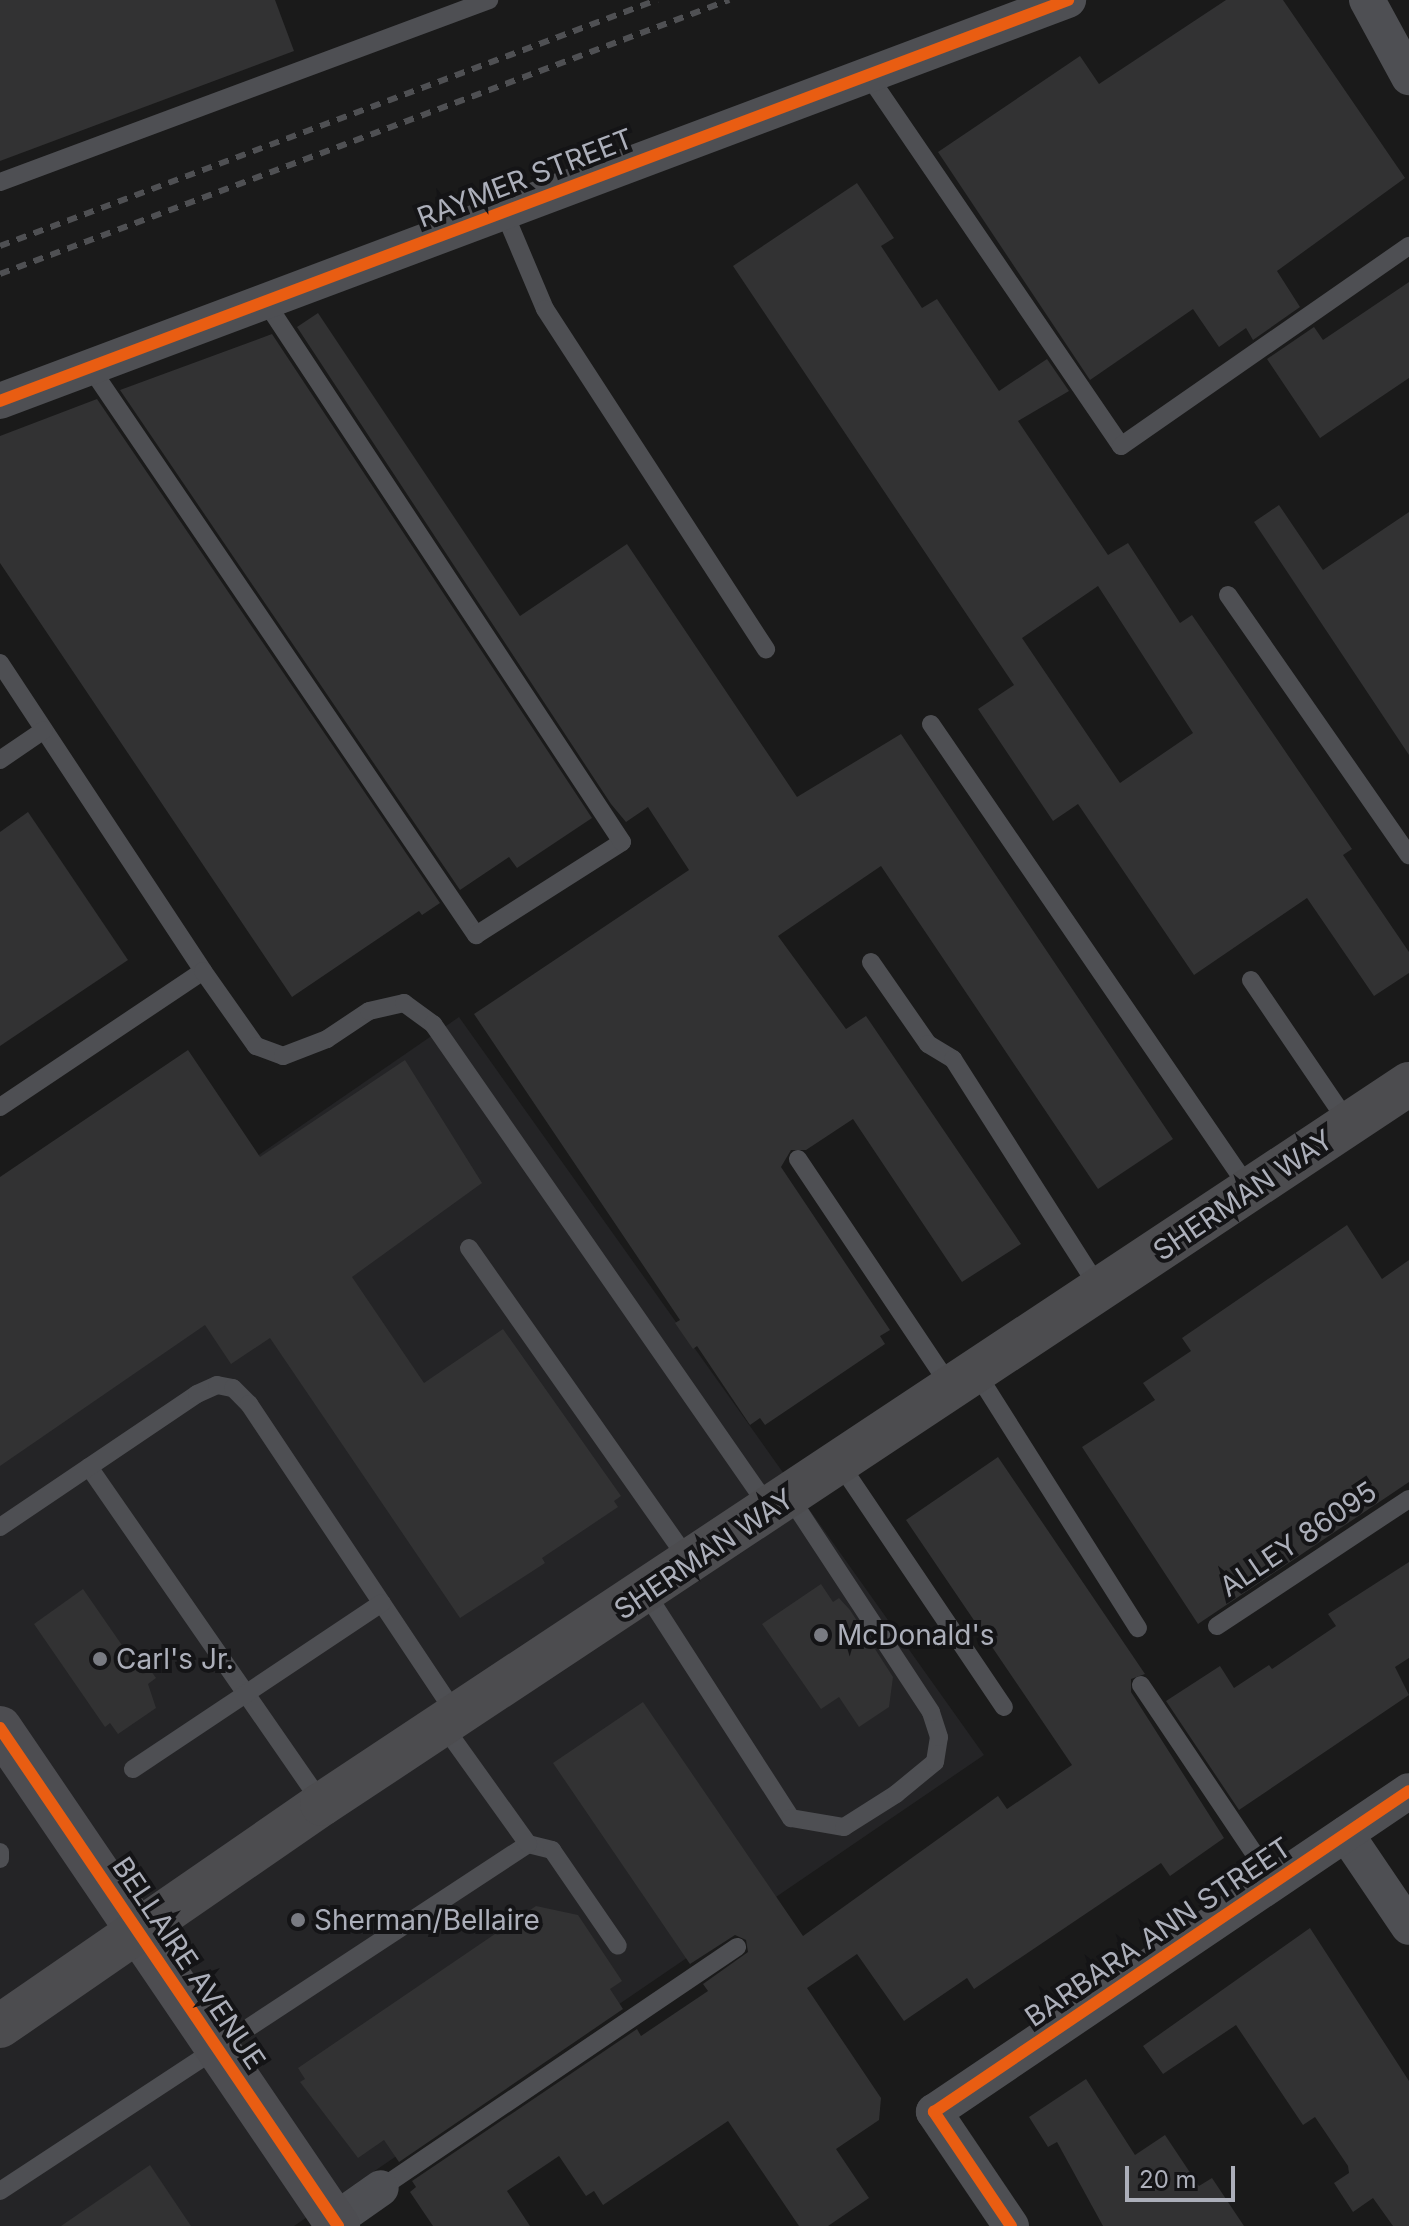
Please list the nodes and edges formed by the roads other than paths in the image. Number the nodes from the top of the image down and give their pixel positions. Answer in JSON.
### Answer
{"nodes":[{"id":1,"x":489,"y":0,"type":"edge"},
{"id":2,"x":1068,"y":0,"type":"edge"},
{"id":3,"x":1367,"y":0,"type":"edge"},
{"id":4,"x":868,"y":75,"type":"junction"},
{"id":5,"x":1409,"y":77,"type":"edge"},
{"id":6,"x":0,"y":182,"type":"edge"},
{"id":7,"x":504,"y":212,"type":"junction"},
{"id":8,"x":1409,"y":246,"type":"edge"},
{"id":9,"x":265,"y":301,"type":"junction"},
{"id":10,"x":90,"y":367,"type":"junction"},
{"id":11,"x":0,"y":401,"type":"edge"},
{"id":12,"x":1228,"y":595,"type":"dead end"},
{"id":13,"x":766,"y":649,"type":"dead end"},
{"id":14,"x":0,"y":663,"type":"edge"},
{"id":15,"x":931,"y":724,"type":"dead end"},
{"id":16,"x":44,"y":730,"type":"junction"},
{"id":17,"x":0,"y":760,"type":"edge"},
{"id":18,"x":1409,"y":855,"type":"edge"},
{"id":19,"x":871,"y":962,"type":"dead end"},
{"id":20,"x":203,"y":971,"type":"junction"},
{"id":21,"x":1251,"y":980,"type":"dead end"},
{"id":22,"x":1409,"y":1084,"type":"edge"},
{"id":23,"x":0,"y":1107,"type":"edge"},
{"id":24,"x":1349,"y":1124,"type":"junction"},
{"id":25,"x":798,"y":1159,"type":"dead end"},
{"id":26,"x":1250,"y":1190,"type":"junction"},
{"id":27,"x":469,"y":1248,"type":"dead end"},
{"id":28,"x":1100,"y":1290,"type":"junction"},
{"id":29,"x":964,"y":1380,"type":"junction"},
{"id":30,"x":840,"y":1464,"type":"junction"},
{"id":31,"x":89,"y":1467,"type":"junction"},
{"id":32,"x":1409,"y":1499,"type":"edge"},
{"id":33,"x":780,"y":1503,"type":"junction"},
{"id":34,"x":0,"y":1527,"type":"edge"},
{"id":35,"x":690,"y":1563,"type":"junction"},
{"id":36,"x":646,"y":1593,"type":"junction"},
{"id":37,"x":382,"y":1603,"type":"junction"},
{"id":38,"x":1217,"y":1626,"type":"dead end"},
{"id":39,"x":1138,"y":1628,"type":"dead end"},
{"id":40,"x":1141,"y":1685,"type":"dead end"},
{"id":41,"x":246,"y":1694,"type":"junction"},
{"id":42,"x":1004,"y":1707,"type":"dead end"},
{"id":43,"x":452,"y":1724,"type":"junction"},
{"id":44,"x":0,"y":1728,"type":"edge"},
{"id":45,"x":133,"y":1769,"type":"dead end"},
{"id":46,"x":1409,"y":1791,"type":"edge"},
{"id":47,"x":322,"y":1804,"type":"junction"},
{"id":48,"x":1346,"y":1834,"type":"junction"},
{"id":49,"x":528,"y":1844,"type":"junction"},
{"id":50,"x":0,"y":1852,"type":"edge"},
{"id":51,"x":0,"y":1859,"type":"edge"},
{"id":52,"x":1274,"y":1883,"type":"junction"},
{"id":53,"x":1409,"y":1927,"type":"edge"},
{"id":54,"x":139,"y":1933,"type":"junction"},
{"id":55,"x":618,"y":1946,"type":"dead end"},
{"id":56,"x":737,"y":1947,"type":"dead end"},
{"id":57,"x":0,"y":2026,"type":"edge"},
{"id":58,"x":219,"y":2050,"type":"junction"},
{"id":59,"x":381,"y":2188,"type":"joint"},
{"id":60,"x":0,"y":2191,"type":"edge"},
{"id":61,"x":336,"y":2223,"type":"edge"},
{"id":62,"x":1011,"y":2226,"type":"edge"}],
"edges":[{"from":1,"to":6,"type":"lane"},
{"from":2,"to":4,"type":"street","name":"RAYMER STREET"},
{"from":3,"to":5,"type":"street"},
{"from":4,"to":7,"type":"street","name":"RAYMER STREET"},
{"from":4,"to":8,"type":"lane"},
{"from":7,"to":9,"type":"street","name":"RAYMER STREET"},
{"from":7,"to":13,"type":"lane"},
{"from":9,"to":10,"type":"street","name":"RAYMER STREET"},
{"from":9,"to":10,"type":"lane"},
{"from":10,"to":11,"type":"street","name":"RAYMER STREET"},
{"from":12,"to":18,"type":"lane"},
{"from":14,"to":16,"type":"lane"},
{"from":15,"to":26,"type":"lane"},
{"from":16,"to":17,"type":"lane"},
{"from":16,"to":20,"type":"lane"},
{"from":19,"to":28,"type":"lane"},
{"from":20,"to":23,"type":"lane"},
{"from":20,"to":33,"type":"lane"},
{"from":21,"to":24,"type":"lane"},
{"from":22,"to":24,"type":"main road","name":"SHERMAN WAY"},
{"from":24,"to":26,"type":"main road","name":"SHERMAN WAY"},
{"from":25,"to":29,"type":"lane"},
{"from":26,"to":28,"type":"main road","name":"SHERMAN WAY"},
{"from":27,"to":35,"type":"lane"},
{"from":28,"to":29,"type":"main road","name":"SHERMAN WAY"},
{"from":29,"to":30,"type":"main road","name":"SHERMAN WAY"},
{"from":29,"to":39,"type":"lane"},
{"from":30,"to":33,"type":"main road","name":"SHERMAN WAY"},
{"from":30,"to":42,"type":"lane"},
{"from":31,"to":34,"type":"lane"},
{"from":31,"to":37,"type":"lane"},
{"from":31,"to":41,"type":"lane"},
{"from":32,"to":38,"type":"lane","name":"ALLEY 86095"},
{"from":33,"to":35,"type":"main road","name":"SHERMAN WAY"},
{"from":33,"to":36,"type":"lane"},
{"from":35,"to":36,"type":"main road","name":"SHERMAN WAY"},
{"from":36,"to":43,"type":"main road","name":"SHERMAN WAY"},
{"from":37,"to":41,"type":"lane"},
{"from":37,"to":43,"type":"lane"},
{"from":40,"to":52,"type":"lane"},
{"from":41,"to":45,"type":"lane"},
{"from":41,"to":47,"type":"lane"},
{"from":43,"to":47,"type":"main road","name":"SHERMAN WAY"},
{"from":43,"to":49,"type":"lane"},
{"from":44,"to":54,"type":"street","name":"BELLAIRE AVENUE"},
{"from":46,"to":48,"type":"street","name":"BARBARA ANN STREET"},
{"from":47,"to":54,"type":"main road","name":"SHERMAN WAY"},
{"from":48,"to":52,"type":"street","name":"BARBARA ANN STREET"},
{"from":48,"to":53,"type":"street"},
{"from":49,"to":55,"type":"lane"},
{"from":49,"to":58,"type":"lane"},
{"from":50,"to":51,"type":"lane"},
{"from":52,"to":62,"type":"street","name":"BARBARA ANN STREET"},
{"from":54,"to":57,"type":"main road","name":"SHERMAN WAY"},
{"from":54,"to":58,"type":"street","name":"BELLAIRE AVENUE"},
{"from":56,"to":59,"type":"lane"},
{"from":58,"to":60,"type":"lane"},
{"from":58,"to":61,"type":"street","name":"BELLAIRE AVENUE"},
{"from":59,"to":61,"type":"street"}]}
